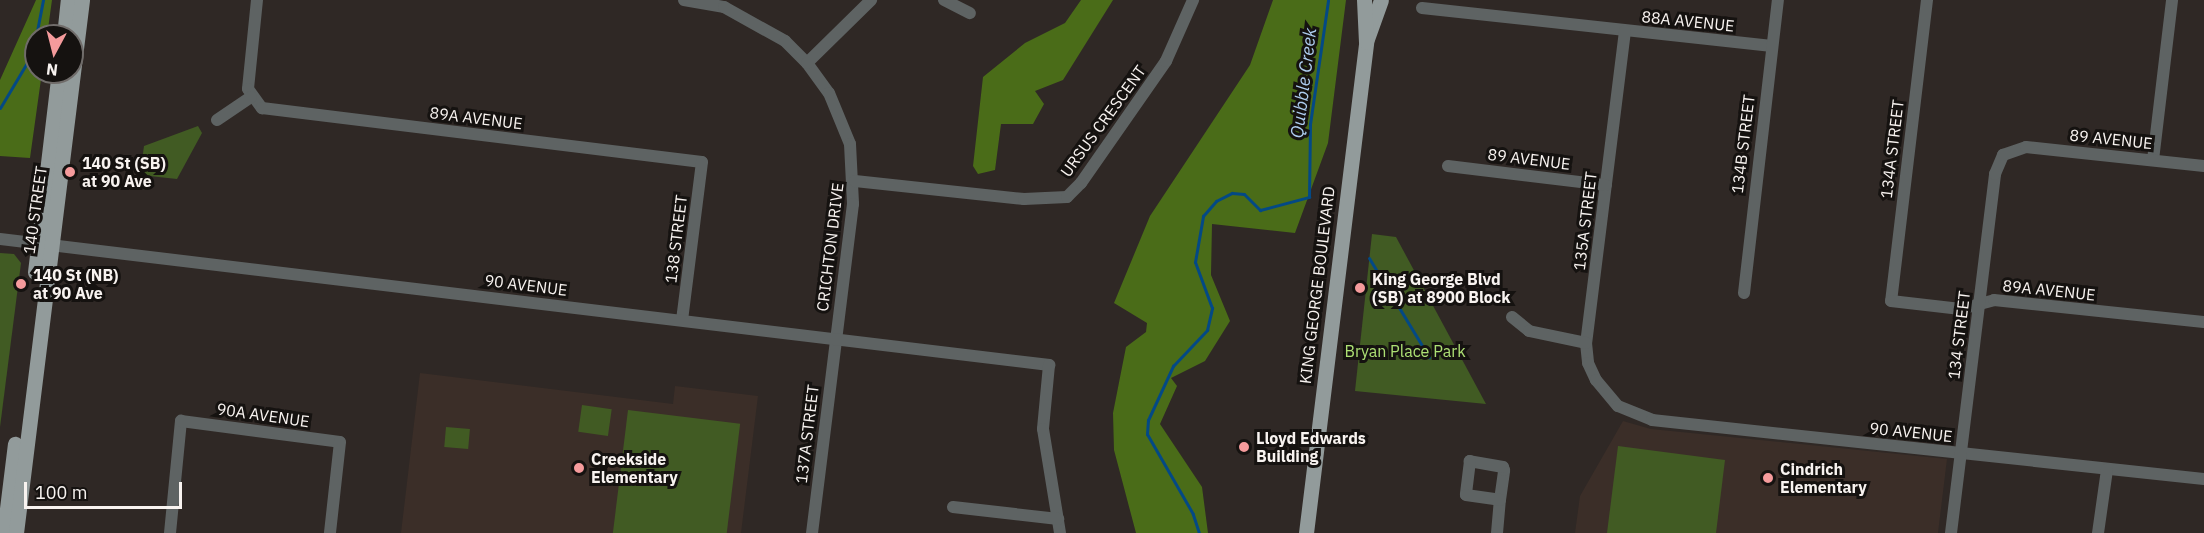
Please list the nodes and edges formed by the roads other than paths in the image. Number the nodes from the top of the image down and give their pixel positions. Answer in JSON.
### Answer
{"nodes":[{"id":1,"x":68,"y":0,"type":"edge"},
{"id":2,"x":82,"y":0,"type":"edge"},
{"id":3,"x":257,"y":0,"type":"edge"},
{"id":4,"x":684,"y":0,"type":"edge"},
{"id":5,"x":871,"y":0,"type":"edge"},
{"id":6,"x":944,"y":0,"type":"edge"},
{"id":7,"x":1193,"y":0,"type":"edge"},
{"id":8,"x":1364,"y":0,"type":"edge"},
{"id":9,"x":1381,"y":0,"type":"edge"},
{"id":10,"x":1778,"y":0,"type":"edge"},
{"id":11,"x":1927,"y":0,"type":"edge"},
{"id":12,"x":2172,"y":0,"type":"edge"},
{"id":13,"x":725,"y":3,"type":"edge"},
{"id":14,"x":1422,"y":8,"type":"dead end"},
{"id":15,"x":970,"y":13,"type":"dead end"},
{"id":16,"x":65,"y":24,"type":"edge"},
{"id":17,"x":1626,"y":31,"type":"junction"},
{"id":18,"x":1366,"y":42,"type":"junction"},
{"id":19,"x":1772,"y":46,"type":"junction"},
{"id":20,"x":807,"y":63,"type":"junction"},
{"id":21,"x":58,"y":84,"type":"edge"},
{"id":22,"x":251,"y":97,"type":"junction"},
{"id":23,"x":217,"y":120,"type":"dead end"},
{"id":24,"x":2015,"y":150,"type":"joint"},
{"id":25,"x":2153,"y":160,"type":"junction"},
{"id":26,"x":702,"y":162,"type":"joint"},
{"id":27,"x":1448,"y":166,"type":"dead end"},
{"id":28,"x":2204,"y":166,"type":"edge"},
{"id":29,"x":855,"y":181,"type":"junction"},
{"id":30,"x":1606,"y":185,"type":"junction"},
{"id":31,"x":0,"y":239,"type":"edge"},
{"id":32,"x":43,"y":244,"type":"junction"},
{"id":33,"x":1744,"y":293,"type":"dead end"},
{"id":34,"x":1891,"y":301,"type":"joint"},
{"id":35,"x":1979,"y":304,"type":"junction"},
{"id":36,"x":1512,"y":317,"type":"dead end"},
{"id":37,"x":682,"y":320,"type":"junction"},
{"id":38,"x":2204,"y":322,"type":"edge"},
{"id":39,"x":835,"y":338,"type":"junction"},
{"id":40,"x":1586,"y":343,"type":"junction"},
{"id":41,"x":1618,"y":406,"type":"joint"},
{"id":42,"x":1961,"y":454,"type":"junction"},
{"id":43,"x":2107,"y":470,"type":"junction"},
{"id":44,"x":2204,"y":479,"type":"edge"},
{"id":45,"x":1500,"y":500,"type":"dead end"},
{"id":46,"x":953,"y":507,"type":"dead end"},
{"id":47,"x":1058,"y":519,"type":"junction"},
{"id":48,"x":4,"y":533,"type":"edge"},
{"id":49,"x":16,"y":533,"type":"edge"},
{"id":50,"x":170,"y":533,"type":"edge"},
{"id":51,"x":330,"y":533,"type":"edge"},
{"id":52,"x":812,"y":533,"type":"edge"},
{"id":53,"x":1060,"y":533,"type":"edge"},
{"id":54,"x":1306,"y":533,"type":"edge"},
{"id":55,"x":1497,"y":533,"type":"edge"},
{"id":56,"x":1951,"y":533,"type":"edge"},
{"id":57,"x":2098,"y":533,"type":"edge"}],
"edges":[{"from":1,"to":16,"type":"main road"},
{"from":2,"to":32,"type":"main road","name":"140 STREET"},
{"from":3,"to":22,"type":"street"},
{"from":4,"to":13,"type":"street"},
{"from":5,"to":20,"type":"street"},
{"from":6,"to":15,"type":"street"},
{"from":7,"to":29,"type":"street","name":"URSUS CRESCENT"},
{"from":8,"to":18,"type":"main road","name":"KING GEORGE BOULEVARD"},
{"from":9,"to":18,"type":"main road","name":"KING GEORGE BOULEVARD"},
{"from":10,"to":19,"type":"street","name":"134B STREET"},
{"from":11,"to":34,"type":"street","name":"134A STREET"},
{"from":12,"to":25,"type":"street"},
{"from":13,"to":20,"type":"street"},
{"from":14,"to":17,"type":"street","name":"88A AVENUE"},
{"from":17,"to":19,"type":"street","name":"88A AVENUE"},
{"from":17,"to":30,"type":"street","name":"135A STREET"},
{"from":18,"to":54,"type":"main road","name":"KING GEORGE BOULEVARD"},
{"from":19,"to":33,"type":"street","name":"134B STREET"},
{"from":20,"to":29,"type":"street","name":"CRICHTON DRIVE"},
{"from":21,"to":32,"type":"main road","name":"140 STREET"},
{"from":22,"to":23,"type":"street"},
{"from":22,"to":26,"type":"street","name":"89A AVENUE"},
{"from":24,"to":25,"type":"street","name":"89 AVENUE"},
{"from":24,"to":35,"type":"street","name":"134 STREET"},
{"from":25,"to":28,"type":"street","name":"89 AVENUE"},
{"from":26,"to":37,"type":"street","name":"138 STREET"},
{"from":27,"to":30,"type":"street","name":"89 AVENUE"},
{"from":29,"to":39,"type":"street","name":"CRICHTON DRIVE"},
{"from":30,"to":40,"type":"street","name":"135A STREET"},
{"from":31,"to":32,"type":"street","name":"90 AVENUE"},
{"from":32,"to":37,"type":"street","name":"90 AVENUE"},
{"from":32,"to":48,"type":"main road","name":"140 STREET"},
{"from":32,"to":49,"type":"main road","name":"140 STREET"},
{"from":34,"to":35,"type":"street","name":"89A AVENUE"},
{"from":35,"to":38,"type":"street","name":"89A AVENUE"},
{"from":35,"to":42,"type":"street","name":"134 STREET"},
{"from":36,"to":40,"type":"street"},
{"from":37,"to":39,"type":"street","name":"90 AVENUE"},
{"from":39,"to":47,"type":"street","name":"90 AVENUE"},
{"from":39,"to":52,"type":"street","name":"137A STREET"},
{"from":40,"to":41,"type":"street","name":"135A STREET"},
{"from":41,"to":42,"type":"street","name":"90 AVENUE"},
{"from":42,"to":43,"type":"street","name":"90 AVENUE"},
{"from":42,"to":56,"type":"street","name":"134 STREET"},
{"from":43,"to":44,"type":"street","name":"90 AVENUE"},
{"from":43,"to":57,"type":"street"},
{"from":45,"to":55,"type":"street"},
{"from":46,"to":47,"type":"street"},
{"from":47,"to":53,"type":"street"},
{"from":50,"to":51,"type":"street","name":"90A AVENUE"}]}
